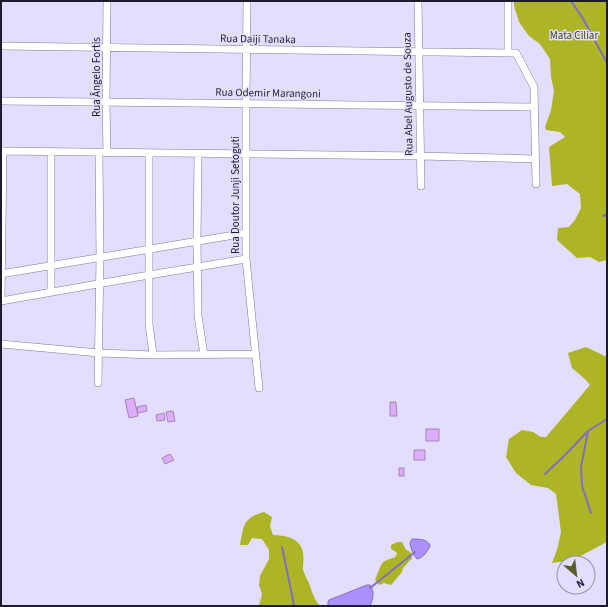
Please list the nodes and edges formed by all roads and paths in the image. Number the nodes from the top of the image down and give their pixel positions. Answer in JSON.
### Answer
{"nodes":[{"id":1,"x":108,"y":1,"type":"edge"},
{"id":2,"x":247,"y":1,"type":"edge"},
{"id":3,"x":418,"y":1,"type":"edge"},
{"id":4,"x":508,"y":1,"type":"edge"},
{"id":5,"x":1,"y":46,"type":"edge"},
{"id":6,"x":107,"y":48,"type":"junction"},
{"id":7,"x":247,"y":50,"type":"junction"},
{"id":8,"x":419,"y":52,"type":"junction"},
{"id":9,"x":512,"y":53,"type":"junction"},
{"id":10,"x":1,"y":101,"type":"edge"},
{"id":11,"x":106,"y":102,"type":"junction"},
{"id":12,"x":246,"y":104,"type":"junction"},
{"id":13,"x":419,"y":106,"type":"junction"},
{"id":14,"x":534,"y":107,"type":"junction"},
{"id":15,"x":2,"y":151,"type":"edge"},
{"id":16,"x":51,"y":152,"type":"junction"},
{"id":17,"x":99,"y":153,"type":"junction"},
{"id":18,"x":107,"y":153,"type":"junction"},
{"id":19,"x":149,"y":154,"type":"junction"},
{"id":20,"x":198,"y":154,"type":"junction"},
{"id":21,"x":246,"y":154,"type":"junction"},
{"id":22,"x":420,"y":156,"type":"junction"},
{"id":23,"x":535,"y":159,"type":"junction"},
{"id":24,"x":536,"y":184,"type":"dead end"},
{"id":25,"x":421,"y":186,"type":"dead end"},
{"id":26,"x":246,"y":233,"type":"junction"},
{"id":27,"x":197,"y":241,"type":"junction"},
{"id":28,"x":149,"y":249,"type":"junction"},
{"id":29,"x":100,"y":258,"type":"junction"},
{"id":30,"x":246,"y":259,"type":"junction"},
{"id":31,"x":50,"y":266,"type":"junction"},
{"id":32,"x":197,"y":268,"type":"junction"},
{"id":33,"x":1,"y":274,"type":"edge"},
{"id":34,"x":149,"y":275,"type":"junction"},
{"id":35,"x":99,"y":284,"type":"junction"},
{"id":36,"x":51,"y":292,"type":"junction"},
{"id":37,"x":1,"y":301,"type":"edge"},
{"id":38,"x":1,"y":344,"type":"edge"},
{"id":39,"x":99,"y":353,"type":"junction"},
{"id":40,"x":204,"y":354,"type":"junction"},
{"id":41,"x":255,"y":354,"type":"junction"},
{"id":42,"x":154,"y":355,"type":"junction"},
{"id":43,"x":98,"y":384,"type":"dead end"},
{"id":44,"x":259,"y":388,"type":"dead end"}],
"edges":[{"from":1,"to":6,"type":"street","name":"Rua Ângelo Fortis"},
{"from":2,"to":7,"type":"street","name":"Rua Doutor Junji Setoguti"},
{"from":3,"to":8,"type":"street","name":"Rua Abel Augusto de Souza"},
{"from":4,"to":9,"type":"street"},
{"from":5,"to":6,"type":"street","name":"Rua Daiji Tanaka"},
{"from":6,"to":7,"type":"street","name":"Rua Daiji Tanaka"},
{"from":6,"to":11,"type":"street","name":"Rua Ângelo Fortis"},
{"from":7,"to":8,"type":"street","name":"Rua Daiji Tanaka"},
{"from":7,"to":12,"type":"street","name":"Rua Doutor Junji Setoguti"},
{"from":8,"to":9,"type":"street","name":"Rua Daiji Tanaka"},
{"from":8,"to":13,"type":"street","name":"Rua Abel Augusto de Souza"},
{"from":9,"to":14,"type":"street"},
{"from":10,"to":11,"type":"street","name":"Rua Odemir Marangoni"},
{"from":11,"to":12,"type":"street","name":"Rua Odemir Marangoni"},
{"from":11,"to":18,"type":"street","name":"Rua Ângelo Fortis"},
{"from":12,"to":13,"type":"street","name":"Rua Odemir Marangoni"},
{"from":12,"to":21,"type":"street","name":"Rua Doutor Junji Setoguti"},
{"from":13,"to":14,"type":"street","name":"Rua Odemir Marangoni"},
{"from":13,"to":22,"type":"street","name":"Rua Abel Augusto de Souza"},
{"from":14,"to":23,"type":"street"},
{"from":15,"to":16,"type":"street"},
{"from":15,"to":33,"type":"street"},
{"from":16,"to":17,"type":"street"},
{"from":16,"to":31,"type":"street"},
{"from":17,"to":18,"type":"street"},
{"from":17,"to":29,"type":"street"},
{"from":18,"to":19,"type":"street"},
{"from":19,"to":20,"type":"street"},
{"from":19,"to":28,"type":"street"},
{"from":20,"to":21,"type":"street"},
{"from":20,"to":27,"type":"street"},
{"from":21,"to":22,"type":"street"},
{"from":21,"to":26,"type":"street","name":"Rua Doutor Junji Setoguti"},
{"from":22,"to":23,"type":"street"},
{"from":22,"to":25,"type":"street","name":"Rua Abel Augusto de Souza"},
{"from":23,"to":24,"type":"street"},
{"from":26,"to":27,"type":"street"},
{"from":26,"to":30,"type":"street","name":"Rua Doutor Junji Setoguti"},
{"from":27,"to":28,"type":"street"},
{"from":27,"to":32,"type":"street"},
{"from":28,"to":29,"type":"street"},
{"from":28,"to":34,"type":"street"},
{"from":29,"to":31,"type":"street"},
{"from":29,"to":35,"type":"street"},
{"from":30,"to":32,"type":"street"},
{"from":30,"to":41,"type":"street","name":"Rua Doutor Junji Setoguti"},
{"from":31,"to":33,"type":"street"},
{"from":31,"to":36,"type":"street"},
{"from":32,"to":34,"type":"street"},
{"from":32,"to":40,"type":"street"},
{"from":33,"to":37,"type":"street"},
{"from":34,"to":35,"type":"street"},
{"from":34,"to":42,"type":"street"},
{"from":35,"to":36,"type":"street"},
{"from":35,"to":39,"type":"street"},
{"from":36,"to":37,"type":"street"},
{"from":38,"to":39,"type":"street"},
{"from":39,"to":42,"type":"street"},
{"from":39,"to":43,"type":"street"},
{"from":40,"to":41,"type":"street"},
{"from":40,"to":42,"type":"street"},
{"from":41,"to":44,"type":"street","name":"Rua Doutor Junji Setoguti"}]}
